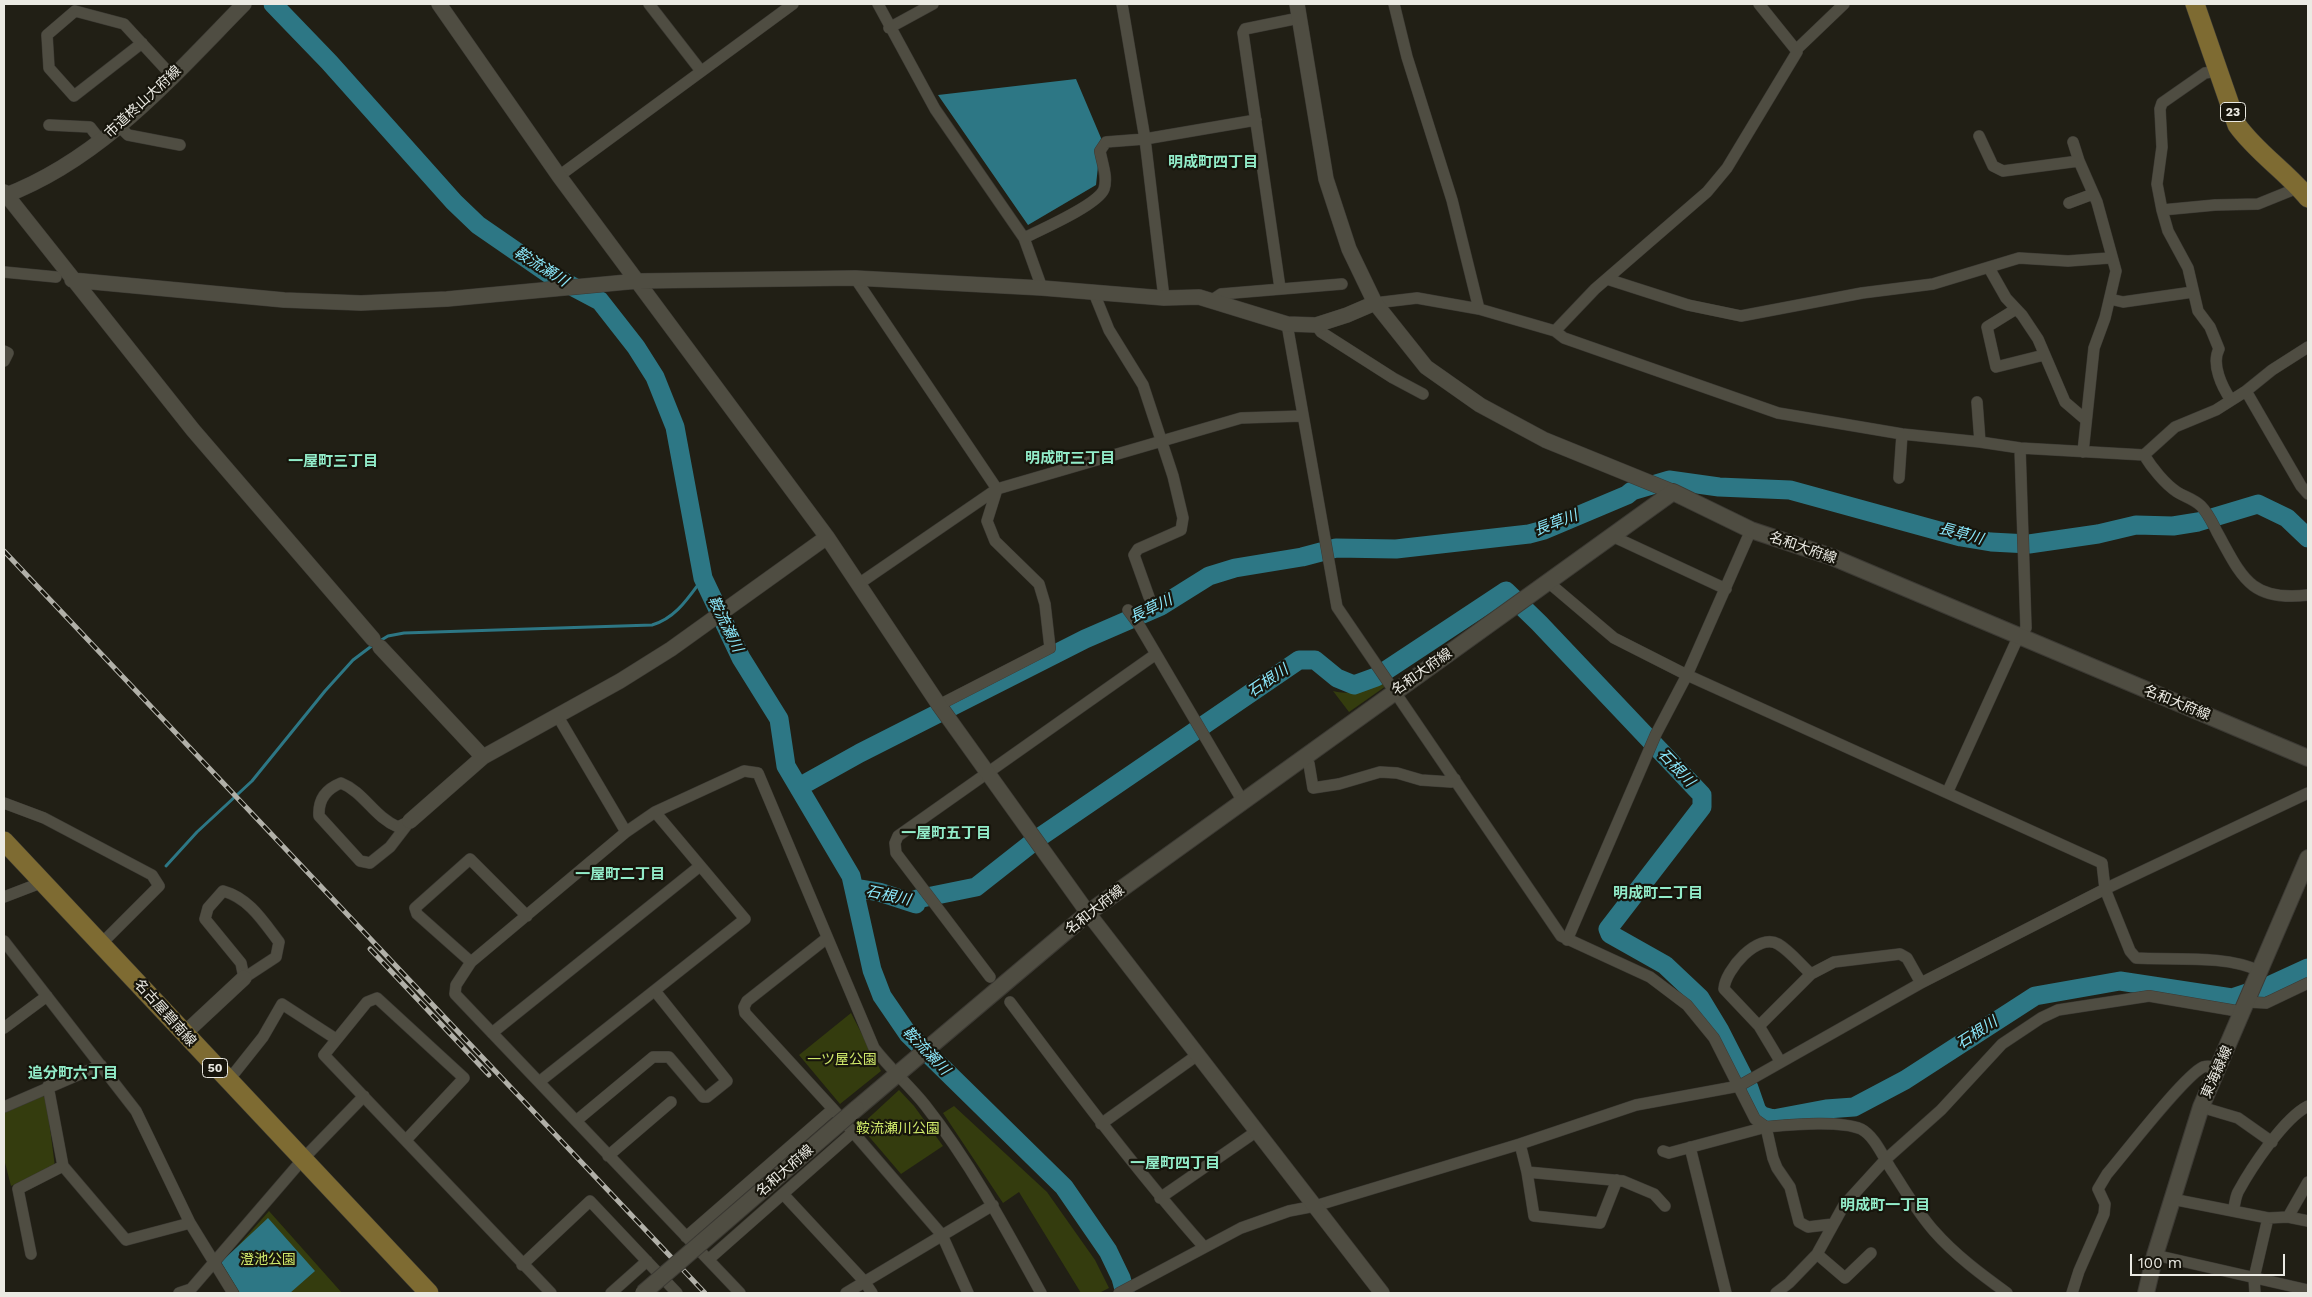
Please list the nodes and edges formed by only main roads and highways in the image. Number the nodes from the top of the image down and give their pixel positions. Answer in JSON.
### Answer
{"nodes":[{"id":1,"x":2195,"y":4,"type":"edge"},
{"id":2,"x":2304,"y":192,"type":"edge"},
{"id":3,"x":2308,"y":758,"type":"edge"},
{"id":4,"x":4,"y":841,"type":"edge"},
{"id":5,"x":2308,"y":860,"type":"edge"},
{"id":6,"x":428,"y":1293,"type":"edge"},
{"id":7,"x":643,"y":1293,"type":"edge"},
{"id":8,"x":2146,"y":1293,"type":"edge"}],
"edges":[{"from":1,"to":2,"type":"main road","number":"23"},
{"from":3,"to":7,"type":"main road","name":"名和大府線","bridge":true},
{"from":4,"to":6,"type":"main road","name":"名古屋碧南線","number":"50"},
{"from":5,"to":8,"type":"main road","name":"東海緑線"}]}
